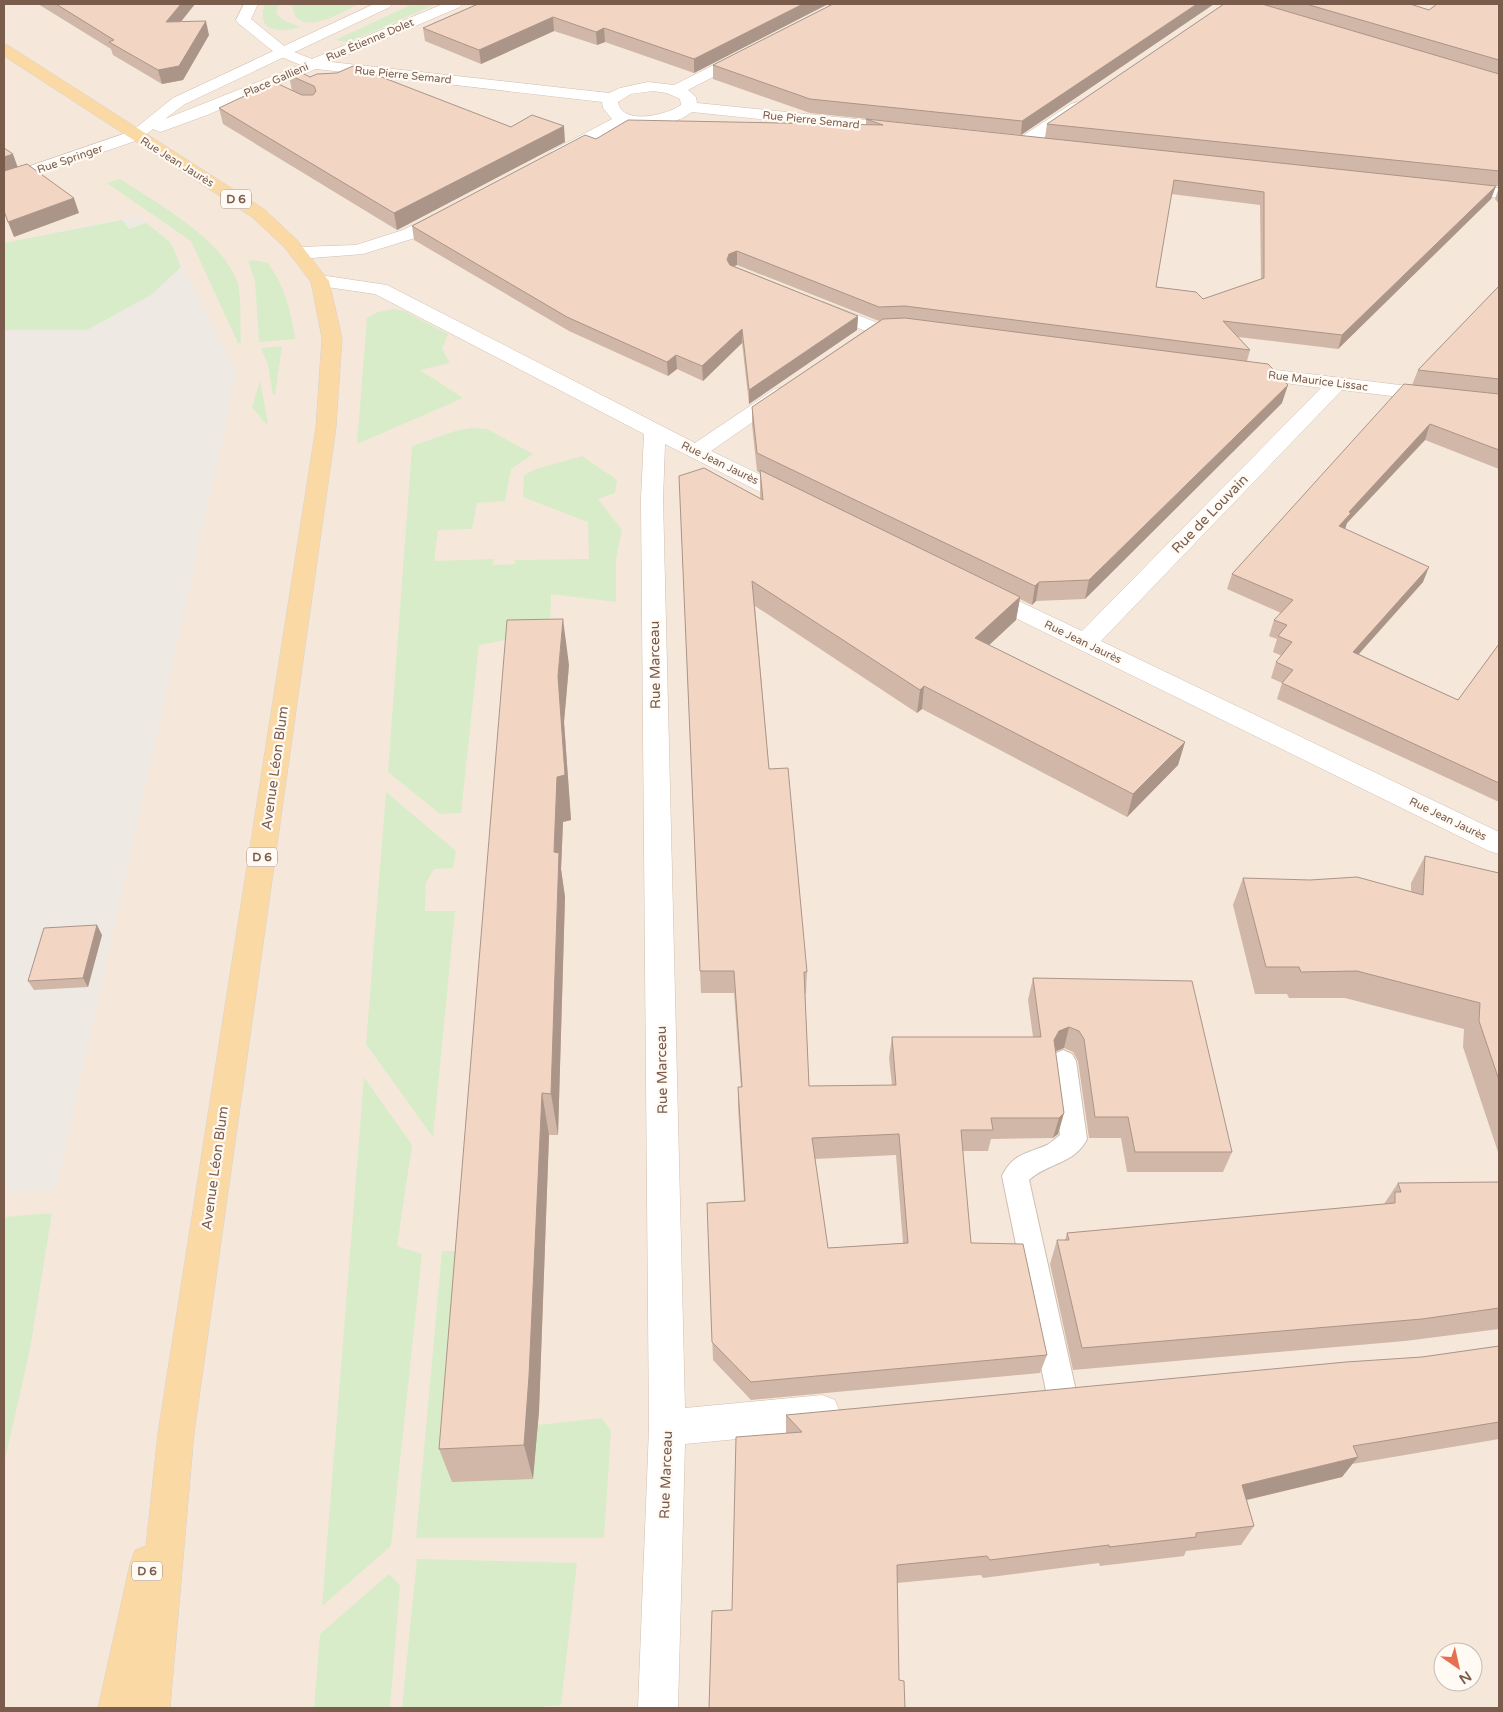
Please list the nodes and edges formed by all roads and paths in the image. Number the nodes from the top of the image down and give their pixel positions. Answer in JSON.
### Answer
{"nodes":[{"id":1,"x":251,"y":4,"type":"edge"},
{"id":2,"x":385,"y":4,"type":"edge"},
{"id":3,"x":454,"y":4,"type":"edge"},
{"id":4,"x":763,"y":45,"type":"edge"},
{"id":5,"x":4,"y":49,"type":"edge"},
{"id":6,"x":284,"y":53,"type":"junction"},
{"id":7,"x":313,"y":65,"type":"junction"},
{"id":8,"x":264,"y":85,"type":"junction"},
{"id":9,"x":676,"y":90,"type":"junction"},
{"id":10,"x":281,"y":93,"type":"edge"},
{"id":11,"x":613,"y":98,"type":"junction"},
{"id":12,"x":1086,"y":100,"type":"edge"},
{"id":13,"x":689,"y":107,"type":"junction"},
{"id":14,"x":626,"y":118,"type":"junction"},
{"id":15,"x":910,"y":130,"type":"edge"},
{"id":16,"x":135,"y":135,"type":"junction"},
{"id":17,"x":1008,"y":139,"type":"edge"},
{"id":18,"x":1027,"y":141,"type":"junction"},
{"id":19,"x":1047,"y":144,"type":"edge"},
{"id":20,"x":545,"y":161,"type":"edge"},
{"id":21,"x":4,"y":181,"type":"edge"},
{"id":22,"x":1440,"y":186,"type":"edge"},
{"id":23,"x":1499,"y":193,"type":"edge"},
{"id":24,"x":460,"y":206,"type":"edge"},
{"id":25,"x":299,"y":253,"type":"junction"},
{"id":26,"x":320,"y":281,"type":"junction"},
{"id":27,"x":811,"y":303,"type":"edge"},
{"id":28,"x":876,"y":333,"type":"edge"},
{"id":29,"x":1228,"y":370,"type":"edge"},
{"id":30,"x":1336,"y":384,"type":"junction"},
{"id":31,"x":794,"y":385,"type":"edge"},
{"id":32,"x":1499,"y":403,"type":"edge"},
{"id":33,"x":655,"y":431,"type":"junction"},
{"id":34,"x":696,"y":452,"type":"junction"},
{"id":35,"x":811,"y":508,"type":"edge"},
{"id":36,"x":961,"y":582,"type":"edge"},
{"id":37,"x":1085,"y":644,"type":"junction"},
{"id":38,"x":1499,"y":844,"type":"edge"},
{"id":39,"x":1062,"y":1061,"type":"edge"},
{"id":40,"x":1061,"y":1391,"type":"edge"},
{"id":41,"x":854,"y":1410,"type":"edge"},
{"id":42,"x":667,"y":1428,"type":"junction"},
{"id":43,"x":176,"y":1433,"type":"junction"},
{"id":44,"x":118,"y":1708,"type":"edge"},
{"id":45,"x":150,"y":1708,"type":"edge"},
{"id":46,"x":658,"y":1708,"type":"edge"}],
"edges":[{"from":1,"to":6,"type":"street"},
{"from":2,"to":6,"type":"street"},
{"from":3,"to":7,"type":"street","name":"Rue Étienne Dolet"},
{"from":4,"to":9,"type":"street"},
{"from":5,"to":16,"type":"main road","name":"Rue Jean Jaurès","number":"D 6"},
{"from":6,"to":7,"type":"street","name":"Place Gallieni"},
{"from":6,"to":16,"type":"street","name":"Place Gallieni"},
{"from":7,"to":8,"type":"street","name":"Place Gallieni"},
{"from":7,"to":11,"type":"street","name":"Rue Pierre Semard"},
{"from":8,"to":10,"type":"lane"},
{"from":8,"to":16,"type":"street","name":"Place Gallieni"},
{"from":9,"to":11,"type":"street"},
{"from":9,"to":13,"type":"street"},
{"from":11,"to":14,"type":"street"},
{"from":12,"to":18,"type":"street"},
{"from":13,"to":14,"type":"street"},
{"from":13,"to":15,"type":"street","name":"Rue Pierre Semard"},
{"from":14,"to":20,"type":"street"},
{"from":16,"to":21,"type":"street","name":"Rue Springer"},
{"from":16,"to":25,"type":"main road","name":"Rue Jean Jaurès","number":"D 6"},
{"from":17,"to":18,"type":"street"},
{"from":18,"to":19,"type":"street"},
{"from":22,"to":23,"type":"street"},
{"from":24,"to":25,"type":"street"},
{"from":25,"to":26,"type":"main road","name":"Rue Jean Jaurès","number":"D 6"},
{"from":26,"to":33,"type":"street","name":"Rue Jean Jaurès"},
{"from":26,"to":43,"type":"main road","name":"Avenue Léon Blum","number":"D 6"},
{"from":27,"to":28,"type":"street"},
{"from":29,"to":30,"type":"street","name":"Rue Maurice Lissac"},
{"from":30,"to":32,"type":"street","name":"Rue Maurice Lissac"},
{"from":30,"to":37,"type":"street","name":"Rue de Louvain"},
{"from":31,"to":34,"type":"street"},
{"from":33,"to":34,"type":"street","name":"Rue Jean Jaurès"},
{"from":33,"to":42,"type":"street","name":"Rue Marceau"},
{"from":34,"to":35,"type":"street","name":"Rue Jean Jaurès"},
{"from":36,"to":37,"type":"street","name":"Rue Jean Jaurès"},
{"from":37,"to":38,"type":"street","name":"Rue Jean Jaurès"},
{"from":39,"to":40,"type":"lane"},
{"from":41,"to":42,"type":"street"},
{"from":42,"to":46,"type":"street","name":"Rue Marceau"},
{"from":43,"to":44,"type":"main road","name":"Avenue Léon Blum","number":"D 6"},
{"from":43,"to":45,"type":"main road","name":"Avenue Léon Blum","number":"D 6"}]}
